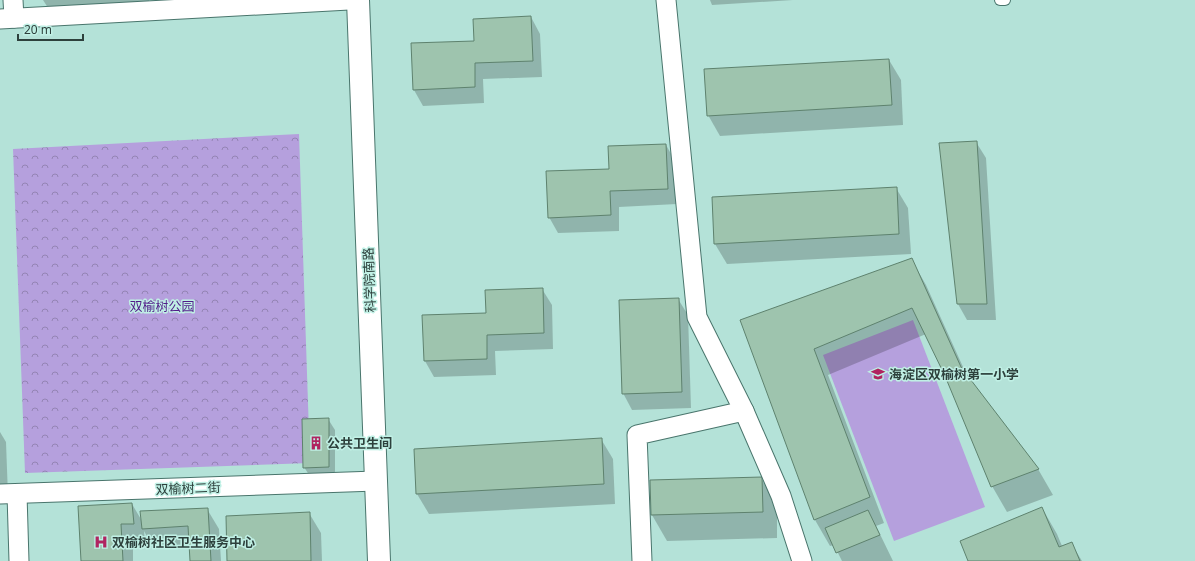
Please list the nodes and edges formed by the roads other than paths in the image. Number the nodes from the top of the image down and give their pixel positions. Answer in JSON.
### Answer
{"nodes":[{"id":1,"x":349,"y":0,"type":"edge"},
{"id":2,"x":358,"y":0,"type":"edge"},
{"id":3,"x":666,"y":0,"type":"edge"},
{"id":4,"x":1000,"y":0,"type":"edge"},
{"id":5,"x":1005,"y":0,"type":"edge"},
{"id":6,"x":9,"y":12,"type":"edge"},
{"id":7,"x":744,"y":411,"type":"junction"},
{"id":8,"x":376,"y":481,"type":"junction"},
{"id":9,"x":9,"y":494,"type":"edge"},
{"id":10,"x":19,"y":561,"type":"edge"},
{"id":11,"x":379,"y":561,"type":"edge"},
{"id":12,"x":642,"y":561,"type":"edge"},
{"id":13,"x":802,"y":561,"type":"edge"}],
"edges":[{"from":1,"to":6,"type":"street"},
{"from":2,"to":8,"type":"street","name":"科学院南路"},
{"from":3,"to":7,"type":"street"},
{"from":4,"to":5,"type":"lane"},
{"from":7,"to":12,"type":"street"},
{"from":7,"to":13,"type":"street"},
{"from":8,"to":9,"type":"street","name":"双榆树二街"},
{"from":8,"to":11,"type":"street","name":"科学院南路"},
{"from":9,"to":10,"type":"street"}]}
